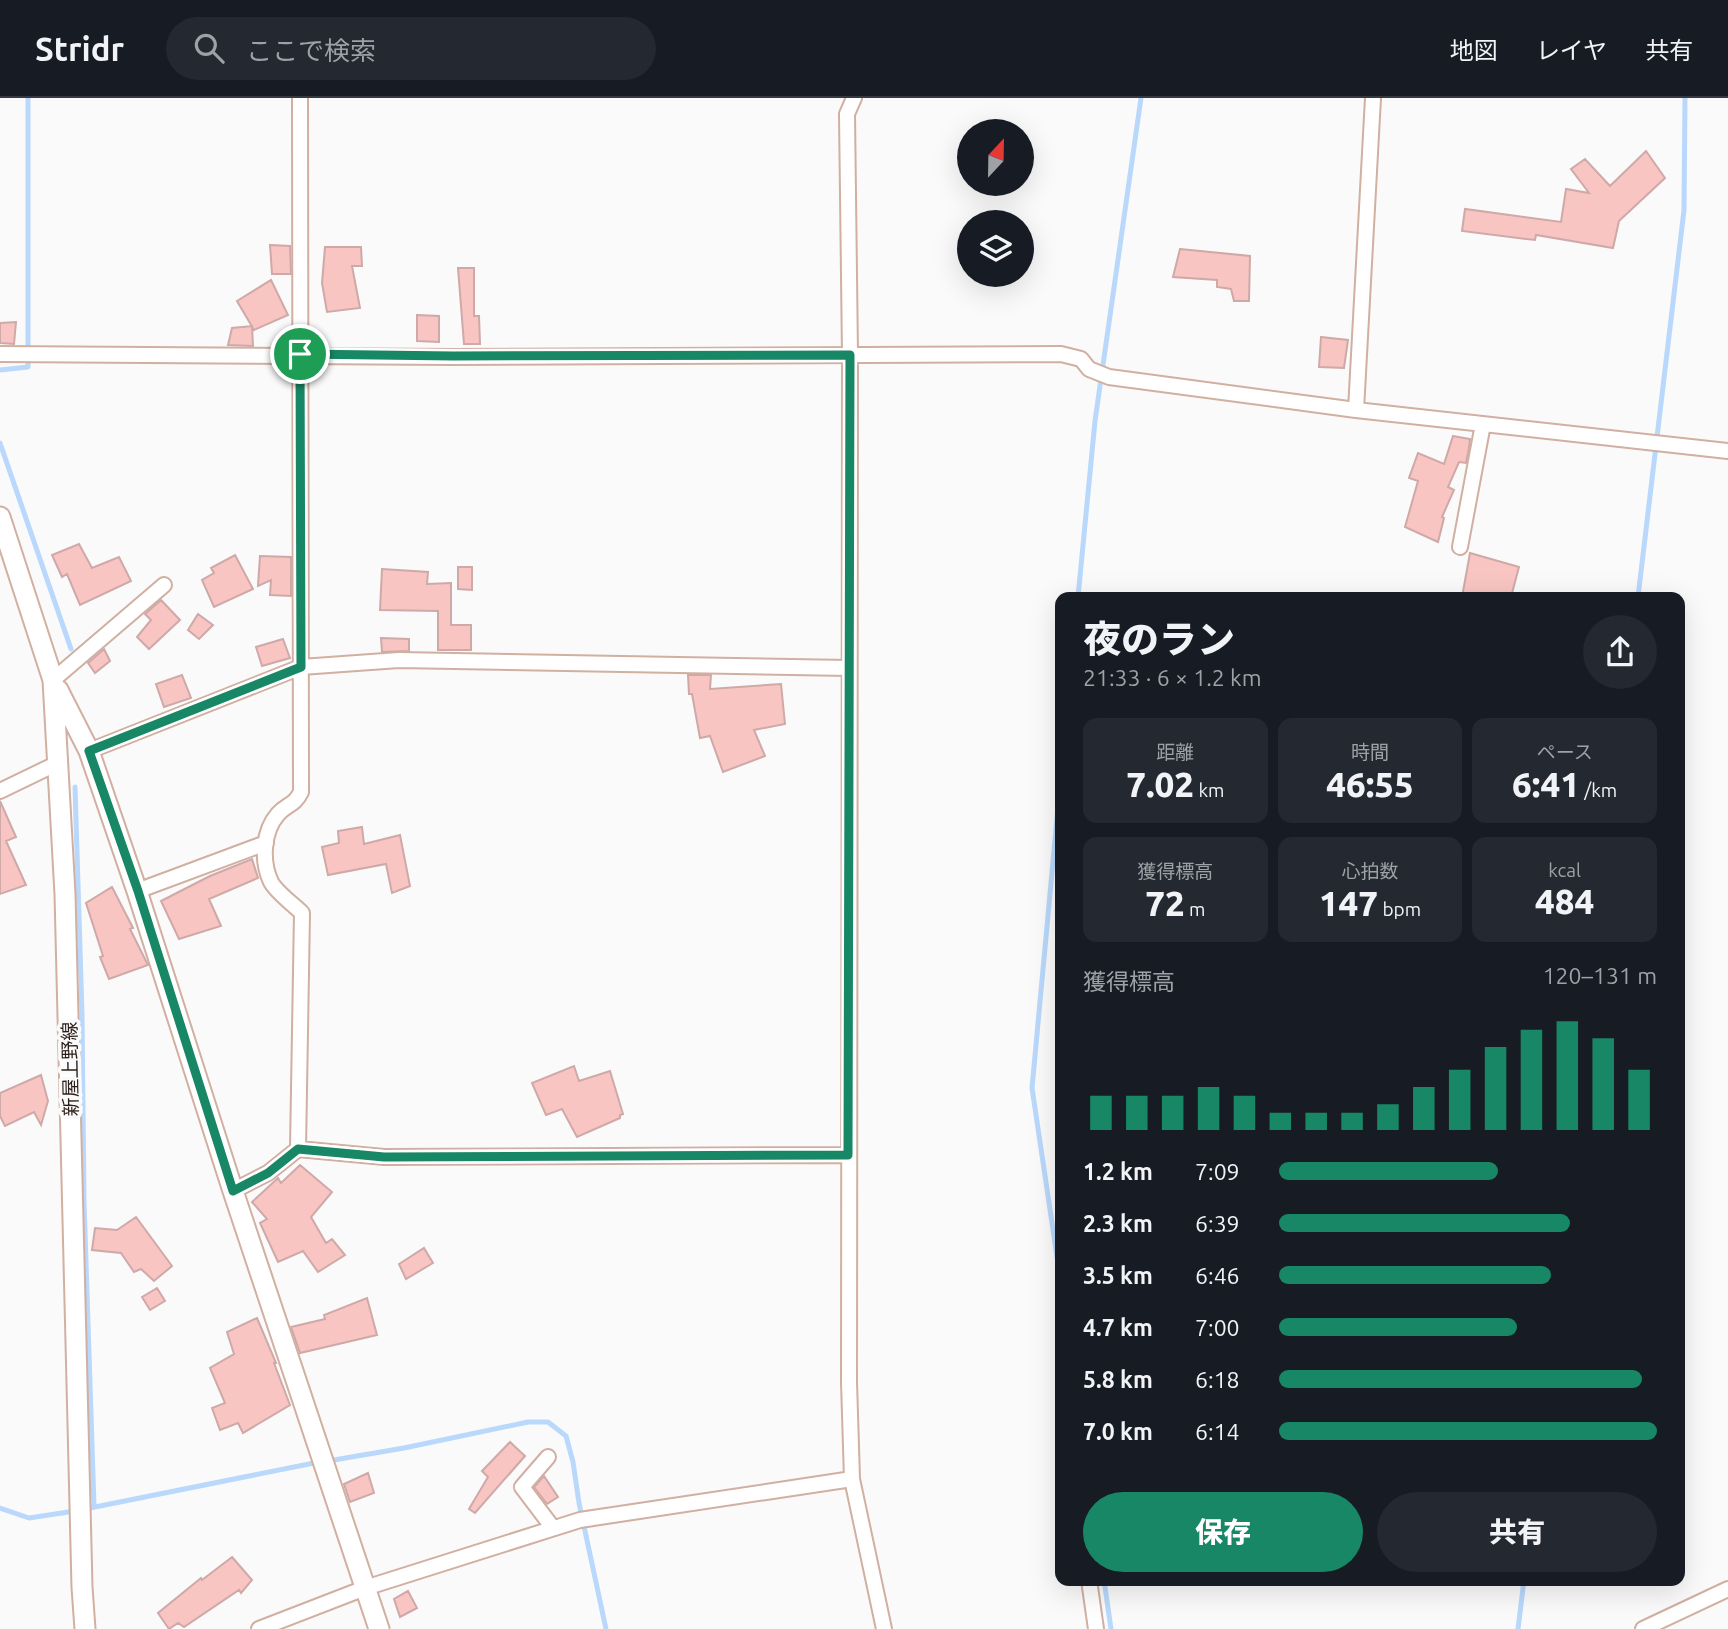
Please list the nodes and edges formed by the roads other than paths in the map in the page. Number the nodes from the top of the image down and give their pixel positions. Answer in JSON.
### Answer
{"nodes":[{"id":1,"x":300,"y":98,"type":"edge"},
{"id":2,"x":854,"y":98,"type":"edge"},
{"id":3,"x":1373,"y":98,"type":"edge"},
{"id":4,"x":0,"y":354,"type":"edge"},
{"id":5,"x":300,"y":354,"type":"junction"},
{"id":6,"x":850,"y":355,"type":"junction"},
{"id":7,"x":1356,"y":410,"type":"junction"},
{"id":8,"x":1483,"y":424,"type":"junction"},
{"id":9,"x":1728,"y":451,"type":"edge"},
{"id":10,"x":0,"y":517,"type":"edge"},
{"id":11,"x":1460,"y":547,"type":"dead end"},
{"id":12,"x":164,"y":585,"type":"dead end"},
{"id":13,"x":301,"y":667,"type":"junction"},
{"id":14,"x":849,"y":668,"type":"junction"},
{"id":15,"x":53,"y":680,"type":"junction"},
{"id":16,"x":89,"y":751,"type":"junction"},
{"id":17,"x":60,"y":762,"type":"junction"},
{"id":18,"x":0,"y":791,"type":"edge"},
{"id":19,"x":266,"y":843,"type":"junction"},
{"id":20,"x":138,"y":891,"type":"junction"},
{"id":21,"x":298,"y":1149,"type":"junction"},
{"id":22,"x":848,"y":1155,"type":"junction"},
{"id":23,"x":233,"y":1191,"type":"junction"},
{"id":24,"x":548,"y":1457,"type":"dead end"},
{"id":25,"x":852,"y":1479,"type":"junction"},
{"id":26,"x":553,"y":1528,"type":"junction"},
{"id":27,"x":1090,"y":1586,"type":"edge"},
{"id":28,"x":365,"y":1588,"type":"junction"},
{"id":29,"x":1728,"y":1590,"type":"edge"},
{"id":30,"x":85,"y":1629,"type":"edge"},
{"id":31,"x":259,"y":1629,"type":"edge"},
{"id":32,"x":379,"y":1629,"type":"edge"},
{"id":33,"x":884,"y":1629,"type":"edge"},
{"id":34,"x":1096,"y":1629,"type":"edge"},
{"id":35,"x":1643,"y":1629,"type":"edge"}],
"edges":[{"from":1,"to":5,"type":"street"},
{"from":2,"to":6,"type":"street"},
{"from":3,"to":7,"type":"street"},
{"from":4,"to":5,"type":"street"},
{"from":5,"to":6,"type":"street"},
{"from":5,"to":13,"type":"street"},
{"from":6,"to":7,"type":"street"},
{"from":6,"to":14,"type":"street"},
{"from":7,"to":8,"type":"street"},
{"from":8,"to":9,"type":"street"},
{"from":8,"to":11,"type":"street"},
{"from":10,"to":15,"type":"main road","name":"新屋上野線"},
{"from":12,"to":15,"type":"street"},
{"from":13,"to":14,"type":"street"},
{"from":13,"to":16,"type":"street"},
{"from":13,"to":19,"type":"street"},
{"from":14,"to":22,"type":"street"},
{"from":15,"to":16,"type":"main road"},
{"from":15,"to":17,"type":"main road","name":"新屋上野線"},
{"from":16,"to":20,"type":"main road"},
{"from":17,"to":18,"type":"street"},
{"from":17,"to":30,"type":"main road","name":"新屋上野線"},
{"from":19,"to":20,"type":"street"},
{"from":19,"to":21,"type":"street"},
{"from":20,"to":23,"type":"main road"},
{"from":21,"to":22,"type":"street"},
{"from":21,"to":23,"type":"street"},
{"from":22,"to":25,"type":"street"},
{"from":23,"to":28,"type":"main road"},
{"from":24,"to":26,"type":"street"},
{"from":25,"to":26,"type":"street"},
{"from":25,"to":33,"type":"street"},
{"from":26,"to":28,"type":"street"},
{"from":27,"to":34,"type":"street"},
{"from":28,"to":31,"type":"street"},
{"from":28,"to":32,"type":"main road"},
{"from":29,"to":35,"type":"street"}]}
